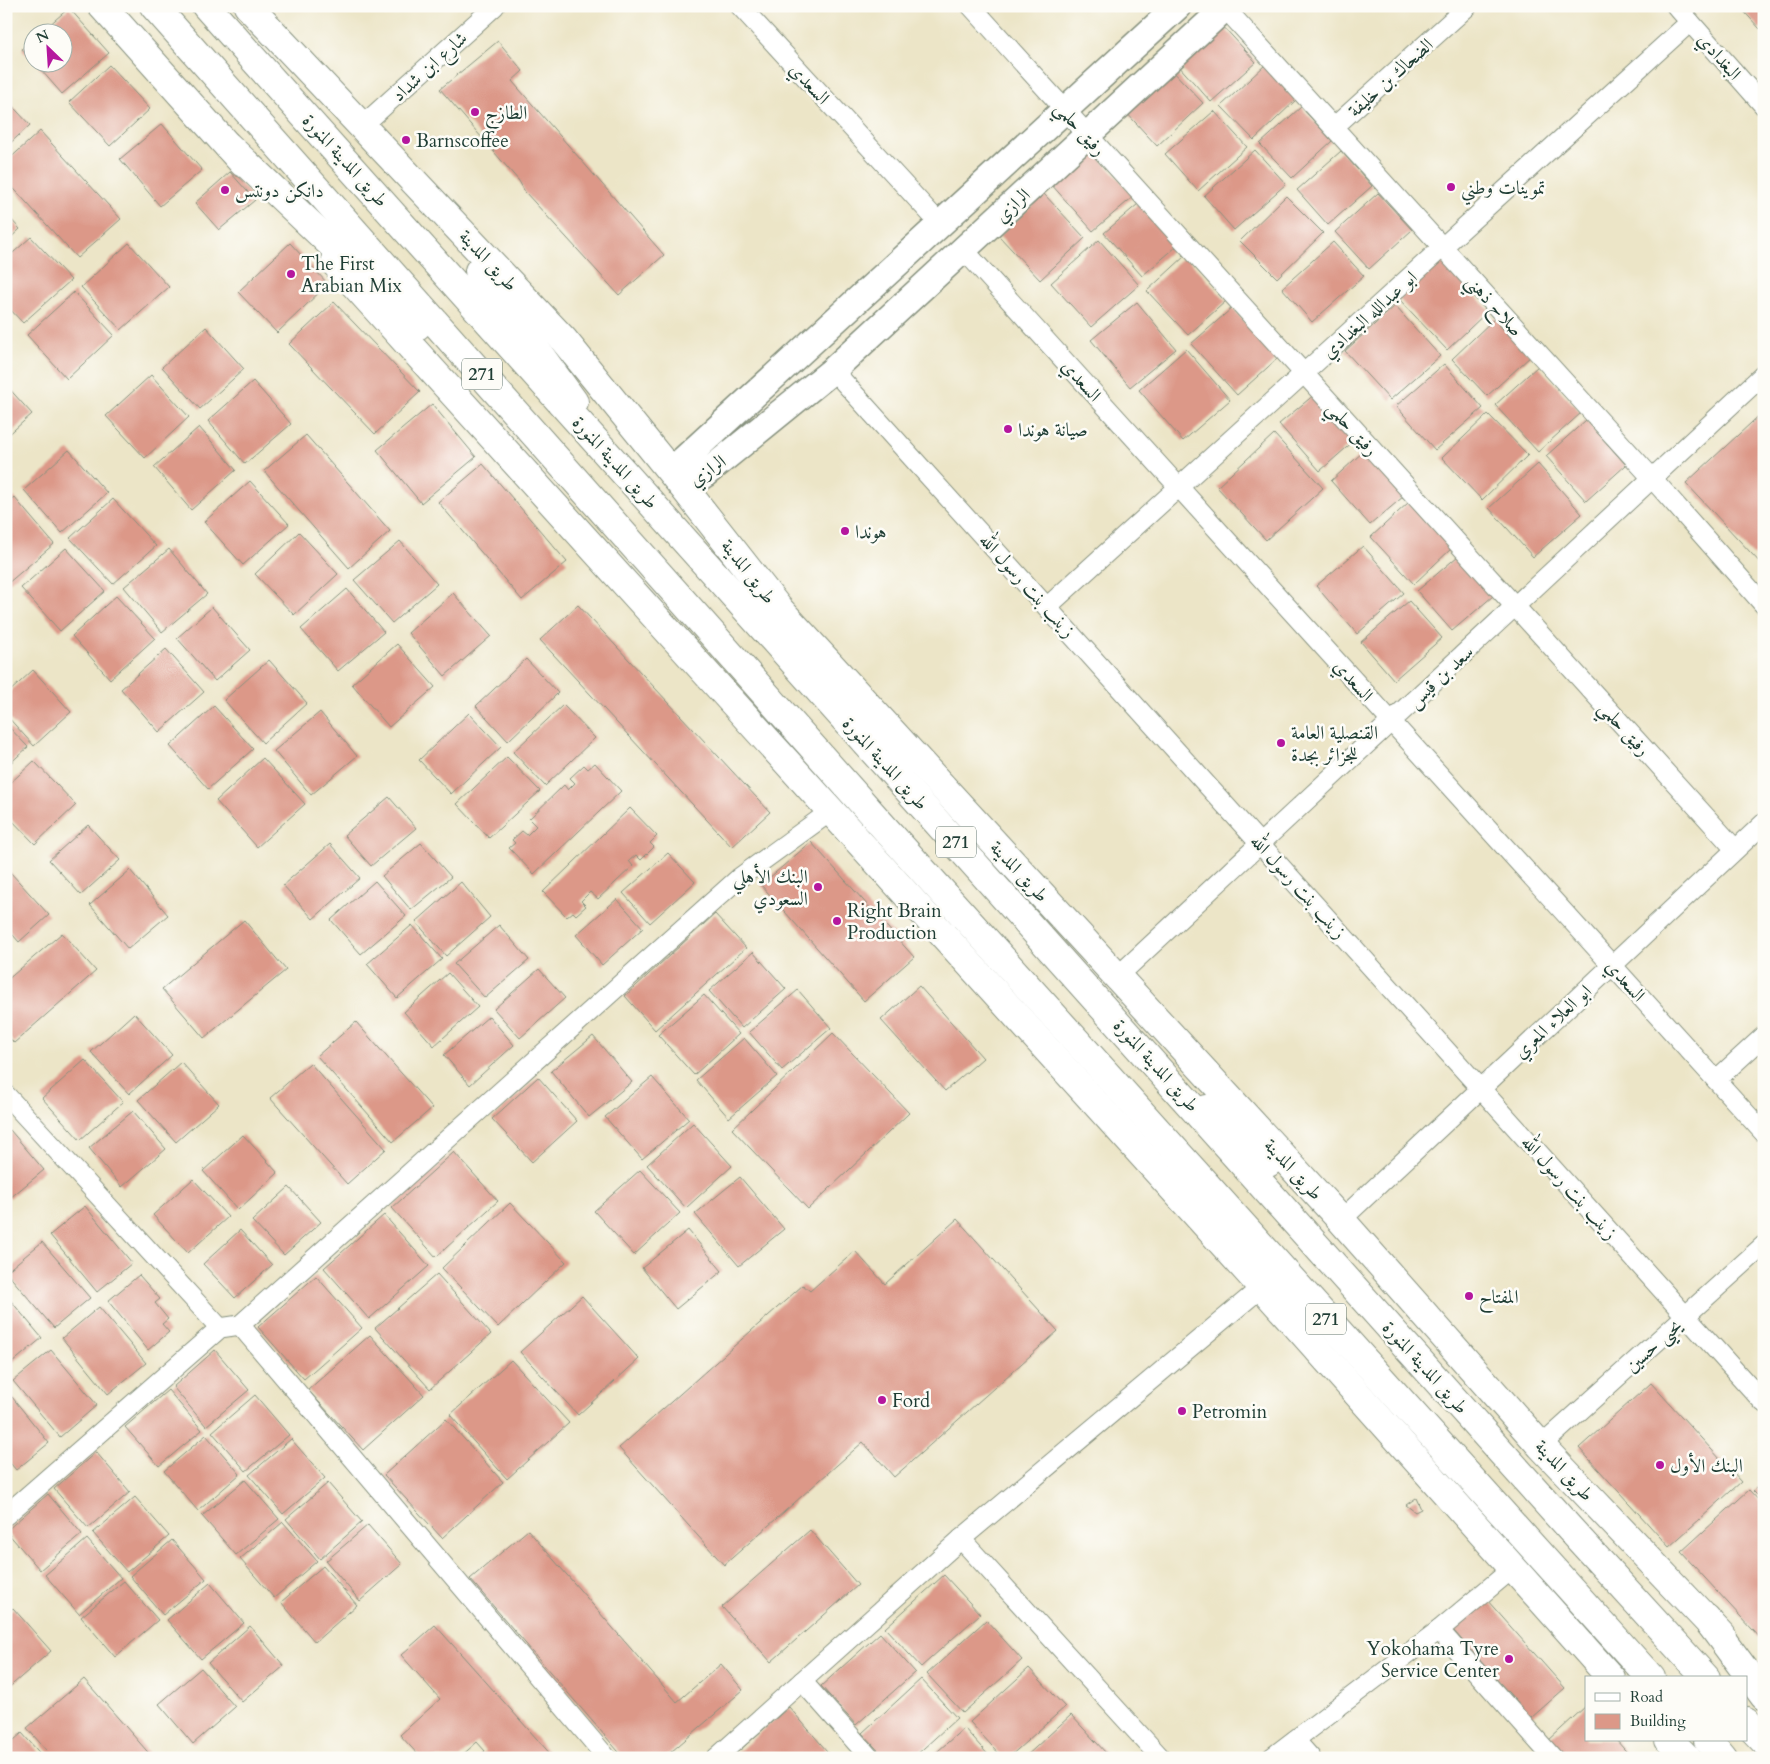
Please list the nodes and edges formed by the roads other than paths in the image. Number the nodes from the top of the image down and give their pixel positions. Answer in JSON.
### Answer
{"nodes":[{"id":1,"x":102,"y":6,"type":"edge"},
{"id":2,"x":154,"y":6,"type":"edge"},
{"id":3,"x":206,"y":6,"type":"edge"},
{"id":4,"x":248,"y":6,"type":"edge"},
{"id":5,"x":740,"y":6,"type":"edge"},
{"id":6,"x":972,"y":6,"type":"edge"},
{"id":7,"x":1178,"y":6,"type":"edge"},
{"id":8,"x":1468,"y":6,"type":"edge"},
{"id":9,"x":492,"y":7,"type":"edge"},
{"id":10,"x":1226,"y":7,"type":"edge"},
{"id":11,"x":1682,"y":11,"type":"edge"},
{"id":12,"x":1764,"y":106,"type":"edge"},
{"id":13,"x":1066,"y":110,"type":"junction"},
{"id":14,"x":363,"y":125,"type":"junction"},
{"id":15,"x":1334,"y":127,"type":"junction"},
{"id":16,"x":1088,"y":135,"type":"junction"},
{"id":17,"x":228,"y":146,"type":"junction"},
{"id":18,"x":412,"y":178,"type":"junction"},
{"id":19,"x":942,"y":225,"type":"junction"},
{"id":20,"x":1442,"y":247,"type":"junction"},
{"id":21,"x":964,"y":250,"type":"junction"},
{"id":22,"x":878,"y":283,"type":"junction"},
{"id":23,"x":902,"y":307,"type":"junction"},
{"id":24,"x":833,"y":370,"type":"junction"},
{"id":25,"x":1304,"y":373,"type":"junction"},
{"id":26,"x":1764,"y":374,"type":"edge"},
{"id":27,"x":622,"y":468,"type":"junction"},
{"id":28,"x":1652,"y":478,"type":"junction"},
{"id":29,"x":582,"y":487,"type":"junction"},
{"id":30,"x":1179,"y":487,"type":"junction"},
{"id":31,"x":684,"y":488,"type":"junction"},
{"id":32,"x":1762,"y":598,"type":"edge"},
{"id":33,"x":1515,"y":606,"type":"junction"},
{"id":34,"x":1047,"y":607,"type":"junction"},
{"id":35,"x":1391,"y":722,"type":"junction"},
{"id":36,"x":831,"y":812,"type":"junction"},
{"id":37,"x":1764,"y":823,"type":"edge"},
{"id":38,"x":889,"y":833,"type":"junction"},
{"id":39,"x":1260,"y":844,"type":"junction"},
{"id":40,"x":1736,"y":849,"type":"junction"},
{"id":41,"x":1612,"y":965,"type":"junction"},
{"id":42,"x":1117,"y":977,"type":"junction"},
{"id":43,"x":1764,"y":1036,"type":"edge"},
{"id":44,"x":1154,"y":1062,"type":"junction"},
{"id":45,"x":1716,"y":1080,"type":"junction"},
{"id":46,"x":1480,"y":1088,"type":"junction"},
{"id":47,"x":6,"y":1095,"type":"edge"},
{"id":48,"x":1764,"y":1133,"type":"edge"},
{"id":49,"x":1164,"y":1180,"type":"junction"},
{"id":50,"x":1341,"y":1220,"type":"junction"},
{"id":51,"x":1764,"y":1245,"type":"edge"},
{"id":52,"x":1370,"y":1254,"type":"junction"},
{"id":53,"x":1262,"y":1287,"type":"junction"},
{"id":54,"x":1685,"y":1316,"type":"junction"},
{"id":55,"x":240,"y":1325,"type":"junction"},
{"id":56,"x":220,"y":1328,"type":"junction"},
{"id":57,"x":1764,"y":1403,"type":"edge"},
{"id":58,"x":1541,"y":1446,"type":"junction"},
{"id":59,"x":6,"y":1516,"type":"edge"},
{"id":60,"x":961,"y":1539,"type":"junction"},
{"id":61,"x":1512,"y":1569,"type":"junction"},
{"id":62,"x":1706,"y":1618,"type":"junction"},
{"id":63,"x":1439,"y":1630,"type":"junction"},
{"id":64,"x":1609,"y":1676,"type":"edge"},
{"id":65,"x":1649,"y":1676,"type":"edge"},
{"id":66,"x":1704,"y":1676,"type":"edge"},
{"id":67,"x":802,"y":1681,"type":"junction"},
{"id":68,"x":1764,"y":1681,"type":"edge"},
{"id":69,"x":1764,"y":1696,"type":"edge"},
{"id":70,"x":1748,"y":1724,"type":"edge"},
{"id":71,"x":1295,"y":1740,"type":"junction"},
{"id":72,"x":1764,"y":1741,"type":"edge"},
{"id":73,"x":1670,"y":1742,"type":"edge"},
{"id":74,"x":1670,"y":1742,"type":"edge"},
{"id":75,"x":1710,"y":1742,"type":"edge"},
{"id":76,"x":1542,"y":1754,"type":"edge"},
{"id":77,"x":606,"y":1758,"type":"edge"},
{"id":78,"x":716,"y":1758,"type":"edge"},
{"id":79,"x":870,"y":1758,"type":"edge"},
{"id":80,"x":1161,"y":1758,"type":"edge"},
{"id":81,"x":1272,"y":1758,"type":"edge"},
{"id":82,"x":1311,"y":1758,"type":"edge"},
{"id":83,"x":1683,"y":1758,"type":"edge"},
{"id":84,"x":1687,"y":1758,"type":"edge"},
{"id":85,"x":1724,"y":1758,"type":"edge"}],
"edges":[{"from":1,"to":17,"type":"main road"},
{"from":2,"to":29,"type":"main road","number":"271"},
{"from":3,"to":27,"type":"main road","name":"طريق المدينة المنورة","number":"271"},
{"from":4,"to":14,"type":"main road","name":"طريق المدينة"},
{"from":5,"to":19,"type":"street","name":"السعدي"},
{"from":6,"to":13,"type":"street","name":"رفيق حلمي"},
{"from":7,"to":13,"type":"street","name":"الرازي"},
{"from":8,"to":15,"type":"street","name":"الضحاك بن خليفة"},
{"from":9,"to":14,"type":"street","name":"شارع ابن شداد"},
{"from":10,"to":15,"type":"street","name":"صلاح ذهني"},
{"from":10,"to":16,"type":"street","name":"الرازي"},
{"from":11,"to":12,"type":"street","name":"البغدادي"},
{"from":11,"to":20,"type":"street","name":"ابو عبدالله البغدادي"},
{"from":13,"to":16,"type":"street","name":"رفيق حلمي"},
{"from":13,"to":19,"type":"street","name":"الرازي"},
{"from":14,"to":18,"type":"main road","name":"طريق المدينة"},
{"from":15,"to":20,"type":"street","name":"صلاح ذهني"},
{"from":16,"to":21,"type":"street","name":"الرازي"},
{"from":16,"to":25,"type":"street","name":"رفيق حلمي"},
{"from":17,"to":29,"type":"main road"},
{"from":17,"to":36,"type":"main road"},
{"from":18,"to":27,"type":"main road"},
{"from":18,"to":31,"type":"main road","name":"طريق المدينة"},
{"from":19,"to":22,"type":"street","name":"الرازي"},
{"from":20,"to":25,"type":"street","name":"ابو عبدالله البغدادي"},
{"from":20,"to":28,"type":"street","name":"صلاح ذهني"},
{"from":21,"to":23,"type":"street","name":"الرازي"},
{"from":21,"to":30,"type":"street","name":"السعدي"},
{"from":22,"to":23,"type":"street"},
{"from":22,"to":31,"type":"street","name":"الرازي"},
{"from":23,"to":24,"type":"street","name":"الرازي"},
{"from":24,"to":31,"type":"street","name":"الرازي"},
{"from":24,"to":34,"type":"street","name":"زينب بنت رسول الله"},
{"from":25,"to":30,"type":"street","name":"ابو عبدالله البغدادي"},
{"from":25,"to":33,"type":"street","name":"رفيق حلمي"},
{"from":26,"to":28,"type":"street","name":"سعد بن قيس"},
{"from":27,"to":44,"type":"main road","name":"طريق المدينة المنورة","number":"271"},
{"from":28,"to":32,"type":"street","name":"صلاح ذهني"},
{"from":28,"to":33,"type":"street","name":"سعد بن قيس"},
{"from":29,"to":38,"type":"main road","number":"271"},
{"from":30,"to":34,"type":"street","name":"ابو عبدالله البغدادي"},
{"from":30,"to":35,"type":"street","name":"السعدي"},
{"from":31,"to":42,"type":"main road","name":"طريق المدينة"},
{"from":33,"to":35,"type":"street","name":"سعد بن قيس"},
{"from":33,"to":40,"type":"street","name":"رفيق حلمي"},
{"from":34,"to":39,"type":"street","name":"زينب بنت رسول الله"},
{"from":35,"to":39,"type":"street","name":"سعد بن قيس"},
{"from":35,"to":41,"type":"street","name":"السعدي"},
{"from":36,"to":49,"type":"main road"},
{"from":36,"to":55,"type":"street"},
{"from":37,"to":40,"type":"street","name":"ابو العلاء المعري"},
{"from":38,"to":49,"type":"main road"},
{"from":38,"to":65,"type":"main road","number":"271"},
{"from":39,"to":42,"type":"street","name":"سعد بن قيس"},
{"from":39,"to":46,"type":"street","name":"زينب بنت رسول الله"},
{"from":40,"to":41,"type":"street","name":"ابو العلاء المعري"},
{"from":41,"to":45,"type":"street","name":"السعدي"},
{"from":41,"to":46,"type":"street","name":"ابو العلاء المعري"},
{"from":42,"to":50,"type":"main road","name":"طريق المدينة"},
{"from":43,"to":45,"type":"street"},
{"from":44,"to":52,"type":"main road"},
{"from":44,"to":66,"type":"main road","name":"طريق المدينة المنورة","number":"271"},
{"from":45,"to":48,"type":"street","name":"السعدي"},
{"from":46,"to":50,"type":"street","name":"ابو العلاء المعري"},
{"from":46,"to":54,"type":"street","name":"زينب بنت رسول الله"},
{"from":47,"to":56,"type":"street"},
{"from":49,"to":53,"type":"main road"},
{"from":50,"to":52,"type":"main road","name":"طريق المدينة"},
{"from":51,"to":54,"type":"street","name":"يحيى حسين"},
{"from":52,"to":58,"type":"main road","name":"طريق المدينة"},
{"from":53,"to":60,"type":"street"},
{"from":53,"to":61,"type":"main road"},
{"from":54,"to":57,"type":"street","name":"زينب بنت رسول الله"},
{"from":54,"to":58,"type":"street","name":"يحيى حسين"},
{"from":55,"to":56,"type":"street"},
{"from":55,"to":77,"type":"street"},
{"from":56,"to":59,"type":"street"},
{"from":58,"to":62,"type":"main road","name":"طريق المدينة"},
{"from":60,"to":67,"type":"street"},
{"from":60,"to":80,"type":"street"},
{"from":61,"to":63,"type":"street"},
{"from":61,"to":64,"type":"main road"},
{"from":62,"to":68,"type":"main road","name":"طريق المدينة"},
{"from":62,"to":69,"type":"main road"},
{"from":63,"to":71,"type":"street"},
{"from":63,"to":76,"type":"street"},
{"from":67,"to":78,"type":"street"},
{"from":67,"to":79,"type":"street"},
{"from":70,"to":72,"type":"main road"},
{"from":71,"to":81,"type":"street"},
{"from":71,"to":82,"type":"street"},
{"from":73,"to":83,"type":"main road"},
{"from":74,"to":84,"type":"main road"},
{"from":75,"to":85,"type":"main road"}]}
